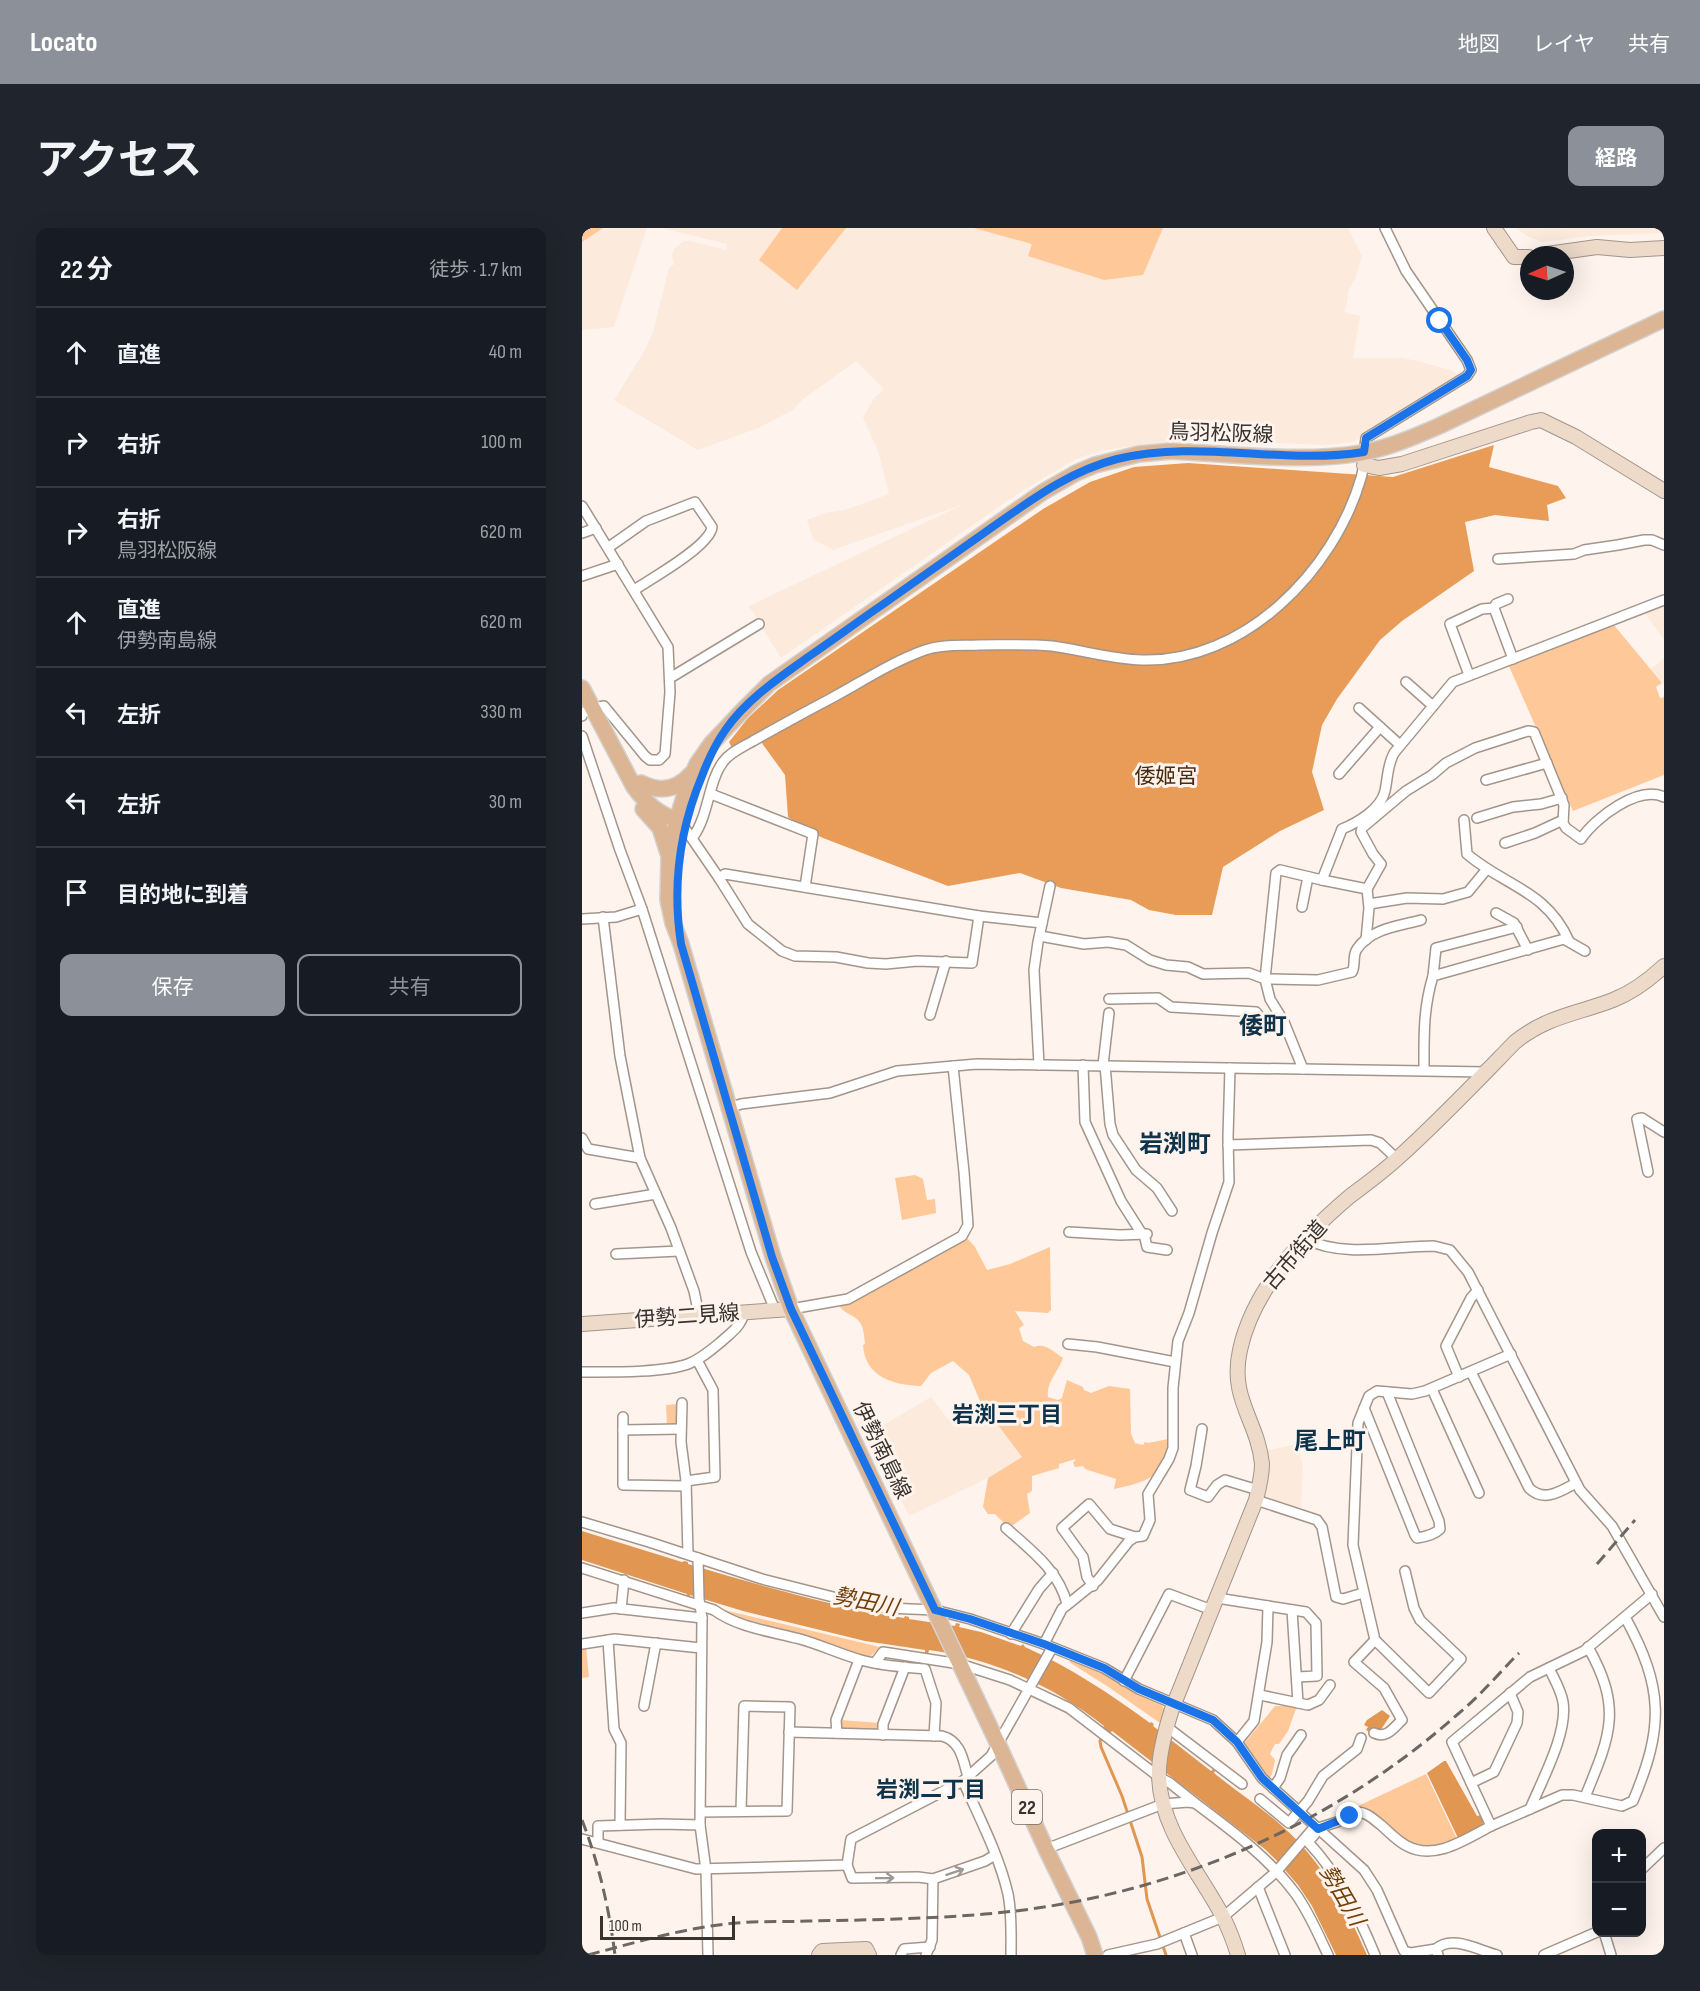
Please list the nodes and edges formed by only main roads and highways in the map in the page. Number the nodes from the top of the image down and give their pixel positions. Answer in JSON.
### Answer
{"nodes":[{"id":1,"x":1664,"y":319,"type":"edge"},
{"id":2,"x":582,"y":688,"type":"edge"},
{"id":3,"x":588,"y":712,"type":"edge"},
{"id":4,"x":727,"y":728,"type":"junction"},
{"id":5,"x":621,"y":760,"type":"junction"},
{"id":6,"x":694,"y":771,"type":"junction"},
{"id":7,"x":640,"y":783,"type":"junction"},
{"id":8,"x":685,"y":828,"type":"junction"},
{"id":9,"x":669,"y":859,"type":"junction"},
{"id":10,"x":681,"y":944,"type":"junction"},
{"id":11,"x":1095,"y":1955,"type":"edge"}],
"edges":[{"from":1,"to":4,"type":"main road","name":"鳥羽松阪線"},
{"from":2,"to":3,"type":"main road"},
{"from":3,"to":5,"type":"main road"},
{"from":4,"to":6,"type":"main road","name":"鳥羽松阪線"},
{"from":4,"to":8,"type":"main road","name":"鳥羽松阪線"},
{"from":5,"to":7,"type":"main road"},
{"from":5,"to":8,"type":"main road"},
{"from":5,"to":9,"type":"main road"},
{"from":6,"to":7,"type":"main road"},
{"from":6,"to":8,"type":"main road","name":"鳥羽松阪線"},
{"from":7,"to":8,"type":"main road"},
{"from":8,"to":9,"type":"main road","name":"伊勢南島線","number":"22"},
{"from":8,"to":10,"type":"main road","name":"伊勢南島線","number":"22"},
{"from":9,"to":10,"type":"main road","name":"伊勢南島線","number":"22"},
{"from":10,"to":11,"type":"main road","name":"伊勢南島線","number":"22"}]}
